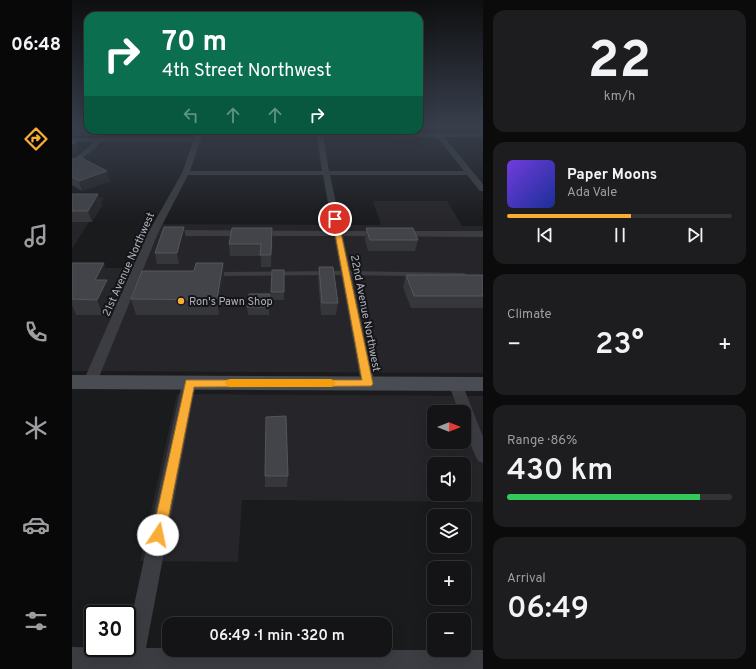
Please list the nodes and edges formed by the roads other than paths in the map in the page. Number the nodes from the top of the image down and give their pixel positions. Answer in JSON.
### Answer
{"nodes":[{"id":1,"x":191,"y":158,"type":"edge"},
{"id":2,"x":324,"y":158,"type":"edge"},
{"id":3,"x":457,"y":158,"type":"edge"},
{"id":4,"x":186,"y":173,"type":"junction"},
{"id":5,"x":469,"y":173,"type":"junction"},
{"id":6,"x":326,"y":174,"type":"junction"},
{"id":7,"x":483,"y":189,"type":"edge"},
{"id":8,"x":153,"y":233,"type":"junction"},
{"id":9,"x":338,"y":234,"type":"junction"},
{"id":10,"x":483,"y":234,"type":"edge"},
{"id":11,"x":345,"y":273,"type":"junction"},
{"id":12,"x":213,"y":274,"type":"edge"},
{"id":13,"x":468,"y":275,"type":"edge"},
{"id":14,"x":81,"y":382,"type":"edge"},
{"id":15,"x":190,"y":383,"type":"junction"},
{"id":16,"x":455,"y":383,"type":"junction"},
{"id":17,"x":368,"y":384,"type":"junction"},
{"id":18,"x":483,"y":384,"type":"edge"},
{"id":19,"x":483,"y":456,"type":"edge"},
{"id":20,"x":72,"y":658,"type":"edge"},
{"id":21,"x":483,"y":661,"type":"edge"},
{"id":22,"x":132,"y":664,"type":"edge"}],
"edges":[{"from":1,"to":4,"type":"street","name":"21st Avenue Northwest"},
{"from":2,"to":6,"type":"street","name":"22nd Avenue Northwest"},
{"from":3,"to":5,"type":"street"},
{"from":4,"to":6,"type":"street"},
{"from":4,"to":8,"type":"street","name":"21st Avenue Northwest"},
{"from":5,"to":6,"type":"street"},
{"from":5,"to":7,"type":"street"},
{"from":6,"to":9,"type":"street","name":"22nd Avenue Northwest"},
{"from":8,"to":9,"type":"street"},
{"from":8,"to":14,"type":"street","name":"21st Avenue Northwest"},
{"from":9,"to":10,"type":"street"},
{"from":9,"to":11,"type":"street","name":"22nd Avenue Northwest"},
{"from":11,"to":12,"type":"lane"},
{"from":11,"to":13,"type":"lane"},
{"from":11,"to":17,"type":"street","name":"22nd Avenue Northwest"},
{"from":14,"to":15,"type":"street"},
{"from":15,"to":17,"type":"street"},
{"from":15,"to":22,"type":"street"},
{"from":16,"to":17,"type":"street"},
{"from":16,"to":18,"type":"street"},
{"from":16,"to":19,"type":"street"},
{"from":20,"to":22,"type":"street"},
{"from":21,"to":22,"type":"street"}]}
